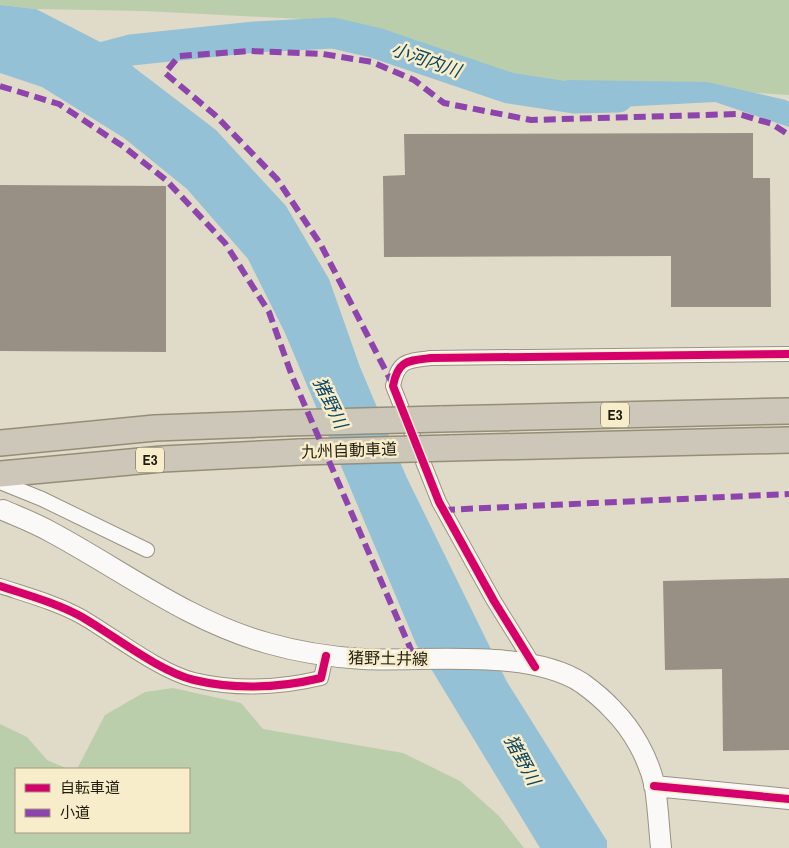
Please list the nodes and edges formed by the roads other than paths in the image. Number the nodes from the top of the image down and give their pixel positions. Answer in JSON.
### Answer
{"nodes":[{"id":1,"x":789,"y":354,"type":"edge"},
{"id":2,"x":789,"y":411,"type":"edge"},
{"id":3,"x":789,"y":440,"type":"edge"},
{"id":4,"x":0,"y":443,"type":"edge"},
{"id":5,"x":0,"y":474,"type":"edge"},
{"id":6,"x":0,"y":482,"type":"edge"},
{"id":7,"x":3,"y":510,"type":"dead end"},
{"id":8,"x":147,"y":550,"type":"dead end"},
{"id":9,"x":0,"y":586,"type":"edge"},
{"id":10,"x":326,"y":656,"type":"junction"},
{"id":11,"x":527,"y":665,"type":"junction"},
{"id":12,"x":654,"y":786,"type":"junction"},
{"id":13,"x":789,"y":799,"type":"edge"},
{"id":14,"x":661,"y":848,"type":"edge"}],
"edges":[{"from":1,"to":11,"type":"street"},
{"from":2,"to":4,"type":"highway","name":"九州自動車道","number":"E3","bridge":true},
{"from":3,"to":5,"type":"highway","name":"九州自動車道","number":"E3","bridge":true},
{"from":6,"to":8,"type":"street"},
{"from":7,"to":10,"type":"main road","name":"猪野土井線"},
{"from":9,"to":10,"type":"street"},
{"from":10,"to":11,"type":"main road","name":"猪野土井線"},
{"from":11,"to":12,"type":"main road","name":"猪野土井線"},
{"from":12,"to":13,"type":"main road"},
{"from":12,"to":14,"type":"main road","name":"猪野土井線"}]}
